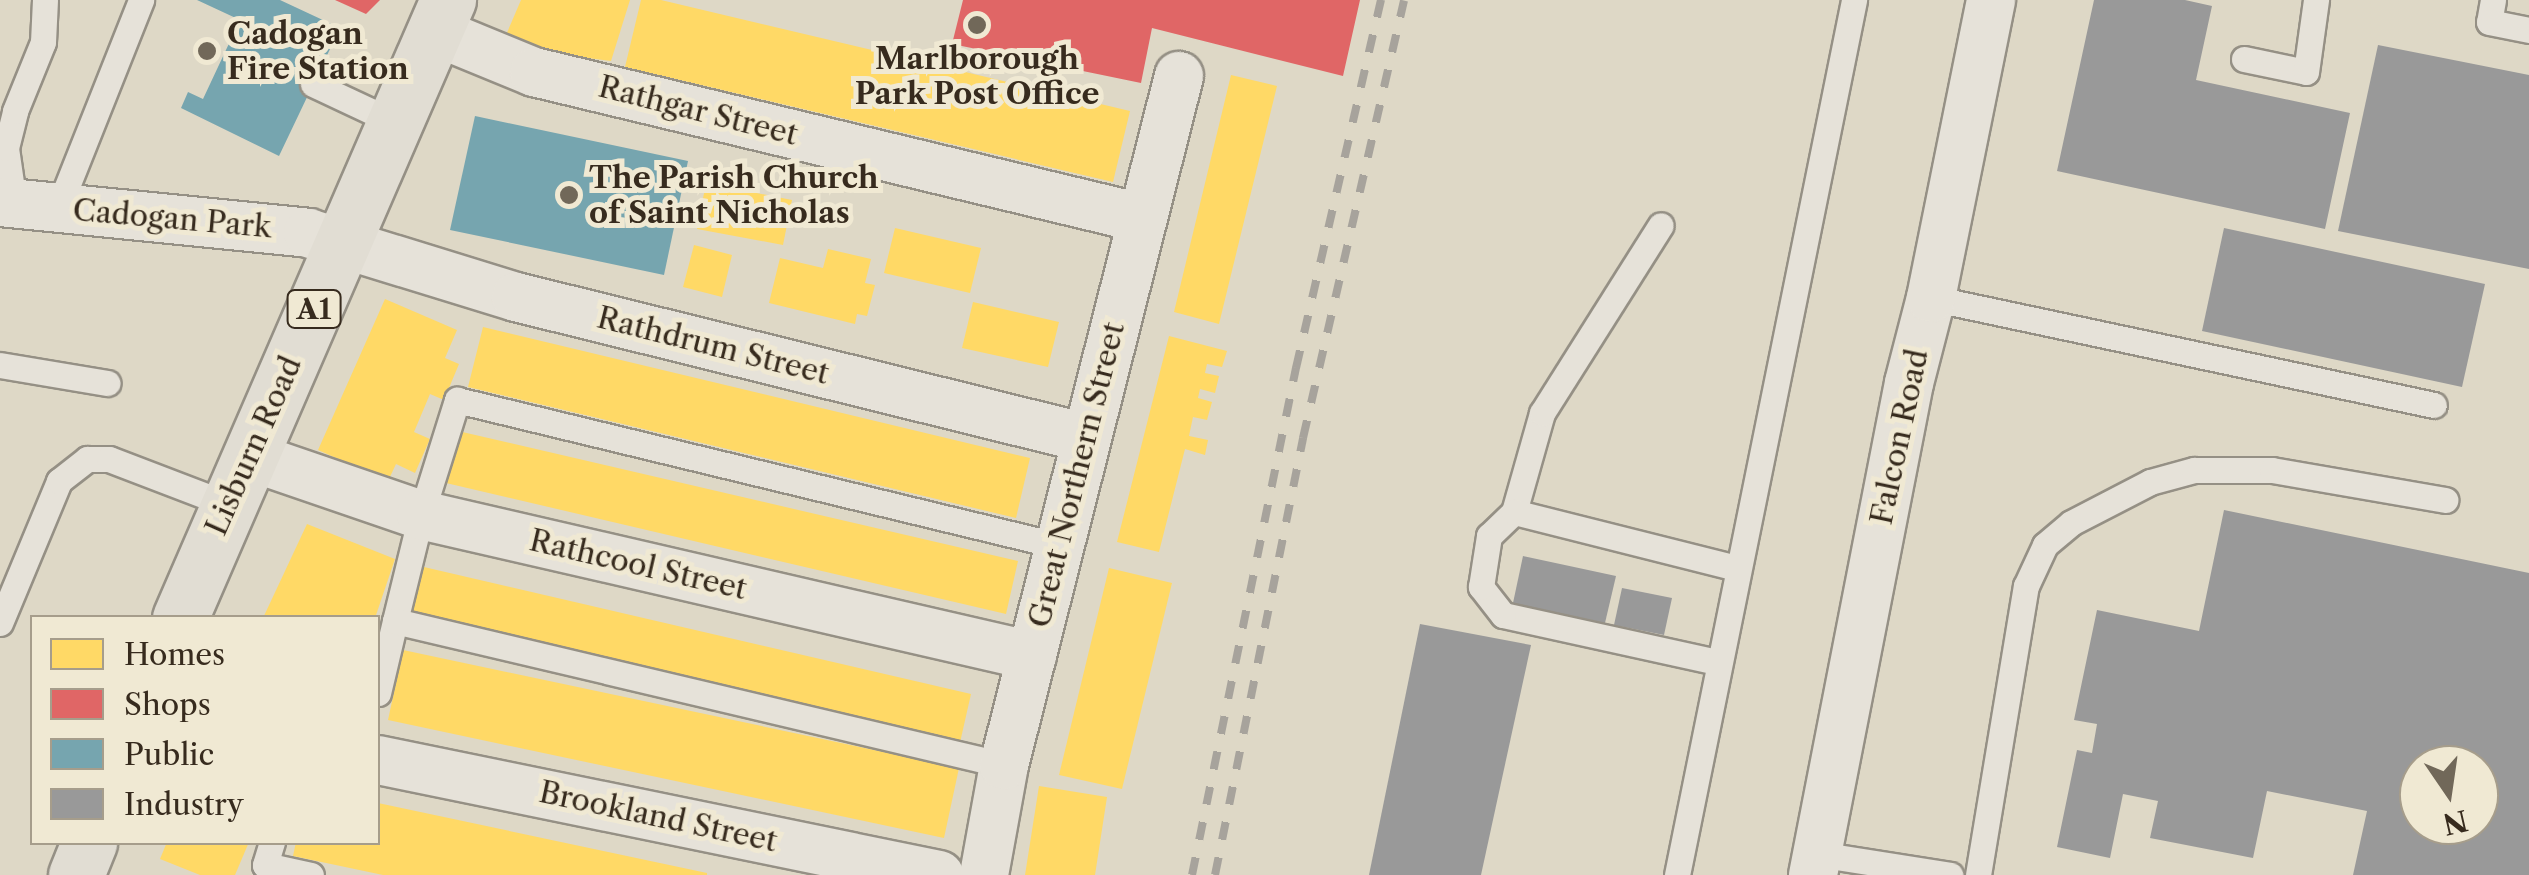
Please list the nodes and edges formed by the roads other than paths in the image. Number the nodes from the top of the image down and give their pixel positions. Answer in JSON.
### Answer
{"nodes":[{"id":1,"x":45,"y":0,"type":"edge"},
{"id":2,"x":141,"y":0,"type":"edge"},
{"id":3,"x":1854,"y":0,"type":"edge"},
{"id":4,"x":1991,"y":0,"type":"edge"},
{"id":5,"x":2316,"y":0,"type":"edge"},
{"id":6,"x":2493,"y":0,"type":"edge"},
{"id":7,"x":441,"y":16,"type":"edge"},
{"id":8,"x":2529,"y":30,"type":"edge"},
{"id":9,"x":2244,"y":59,"type":"dead end"},
{"id":10,"x":1179,"y":76,"type":"dead end"},
{"id":11,"x":313,"y":84,"type":"dead end"},
{"id":12,"x":394,"y":122,"type":"junction"},
{"id":13,"x":24,"y":205,"type":"edge"},
{"id":14,"x":1141,"y":218,"type":"junction"},
{"id":15,"x":1660,"y":225,"type":"dead end"},
{"id":16,"x":343,"y":243,"type":"junction"},
{"id":17,"x":1930,"y":298,"type":"junction"},
{"id":18,"x":0,"y":365,"type":"edge"},
{"id":19,"x":108,"y":383,"type":"dead end"},
{"id":20,"x":2434,"y":405,"type":"dead end"},
{"id":21,"x":1086,"y":438,"type":"junction"},
{"id":22,"x":238,"y":480,"type":"junction"},
{"id":23,"x":2446,"y":500,"type":"dead end"},
{"id":24,"x":1514,"y":512,"type":"junction"},
{"id":25,"x":421,"y":515,"type":"junction"},
{"id":26,"x":1060,"y":546,"type":"junction"},
{"id":27,"x":1737,"y":568,"type":"junction"},
{"id":28,"x":181,"y":615,"type":"edge"},
{"id":29,"x":395,"y":621,"type":"junction"},
{"id":30,"x":0,"y":622,"type":"edge"},
{"id":31,"x":1032,"y":656,"type":"junction"},
{"id":32,"x":1717,"y":662,"type":"junction"},
{"id":33,"x":380,"y":685,"type":"edge"},
{"id":34,"x":380,"y":760,"type":"edge"},
{"id":35,"x":1004,"y":765,"type":"junction"},
{"id":36,"x":88,"y":845,"type":"edge"},
{"id":37,"x":271,"y":845,"type":"edge"},
{"id":38,"x":1815,"y":864,"type":"edge"},
{"id":39,"x":76,"y":875,"type":"edge"},
{"id":40,"x":312,"y":875,"type":"edge"},
{"id":41,"x":939,"y":875,"type":"edge"},
{"id":42,"x":984,"y":875,"type":"edge"},
{"id":43,"x":1677,"y":875,"type":"edge"},
{"id":44,"x":1950,"y":875,"type":"edge"},
{"id":45,"x":1978,"y":875,"type":"edge"}],
"edges":[{"from":1,"to":13,"type":"lane"},
{"from":2,"to":13,"type":"lane"},
{"from":3,"to":27,"type":"lane"},
{"from":4,"to":17,"type":"street","name":"Falcon Road"},
{"from":5,"to":9,"type":"lane"},
{"from":6,"to":8,"type":"lane"},
{"from":7,"to":12,"type":"main road","name":"Lisburn Road","number":"A1"},
{"from":7,"to":14,"type":"street","name":"Rathgar Street"},
{"from":10,"to":14,"type":"street","name":"Great Northern Street"},
{"from":11,"to":12,"type":"lane"},
{"from":12,"to":16,"type":"main road","name":"Lisburn Road","number":"A1"},
{"from":13,"to":16,"type":"street","name":"Cadogan Park"},
{"from":14,"to":21,"type":"street","name":"Great Northern Street"},
{"from":15,"to":24,"type":"lane"},
{"from":16,"to":21,"type":"street","name":"Rathdrum Street"},
{"from":16,"to":22,"type":"main road","name":"Lisburn Road","number":"A1"},
{"from":17,"to":20,"type":"lane"},
{"from":17,"to":38,"type":"street","name":"Falcon Road"},
{"from":18,"to":19,"type":"lane"},
{"from":21,"to":26,"type":"street","name":"Great Northern Street"},
{"from":22,"to":25,"type":"street","name":"Rathcool Street"},
{"from":22,"to":28,"type":"main road","name":"Lisburn Road","number":"A1"},
{"from":22,"to":30,"type":"lane"},
{"from":23,"to":45,"type":"lane"},
{"from":24,"to":27,"type":"lane"},
{"from":24,"to":32,"type":"lane"},
{"from":25,"to":26,"type":"lane"},
{"from":25,"to":29,"type":"lane"},
{"from":25,"to":31,"type":"street","name":"Rathcool Street"},
{"from":26,"to":31,"type":"street","name":"Great Northern Street"},
{"from":27,"to":32,"type":"lane"},
{"from":29,"to":33,"type":"lane"},
{"from":29,"to":35,"type":"lane"},
{"from":31,"to":35,"type":"street","name":"Great Northern Street"},
{"from":32,"to":43,"type":"lane"},
{"from":34,"to":41,"type":"street","name":"Brookland Street"},
{"from":35,"to":42,"type":"street","name":"Great Northern Street"},
{"from":36,"to":39,"type":"main road"},
{"from":37,"to":40,"type":"lane"},
{"from":38,"to":44,"type":"lane"}]}
